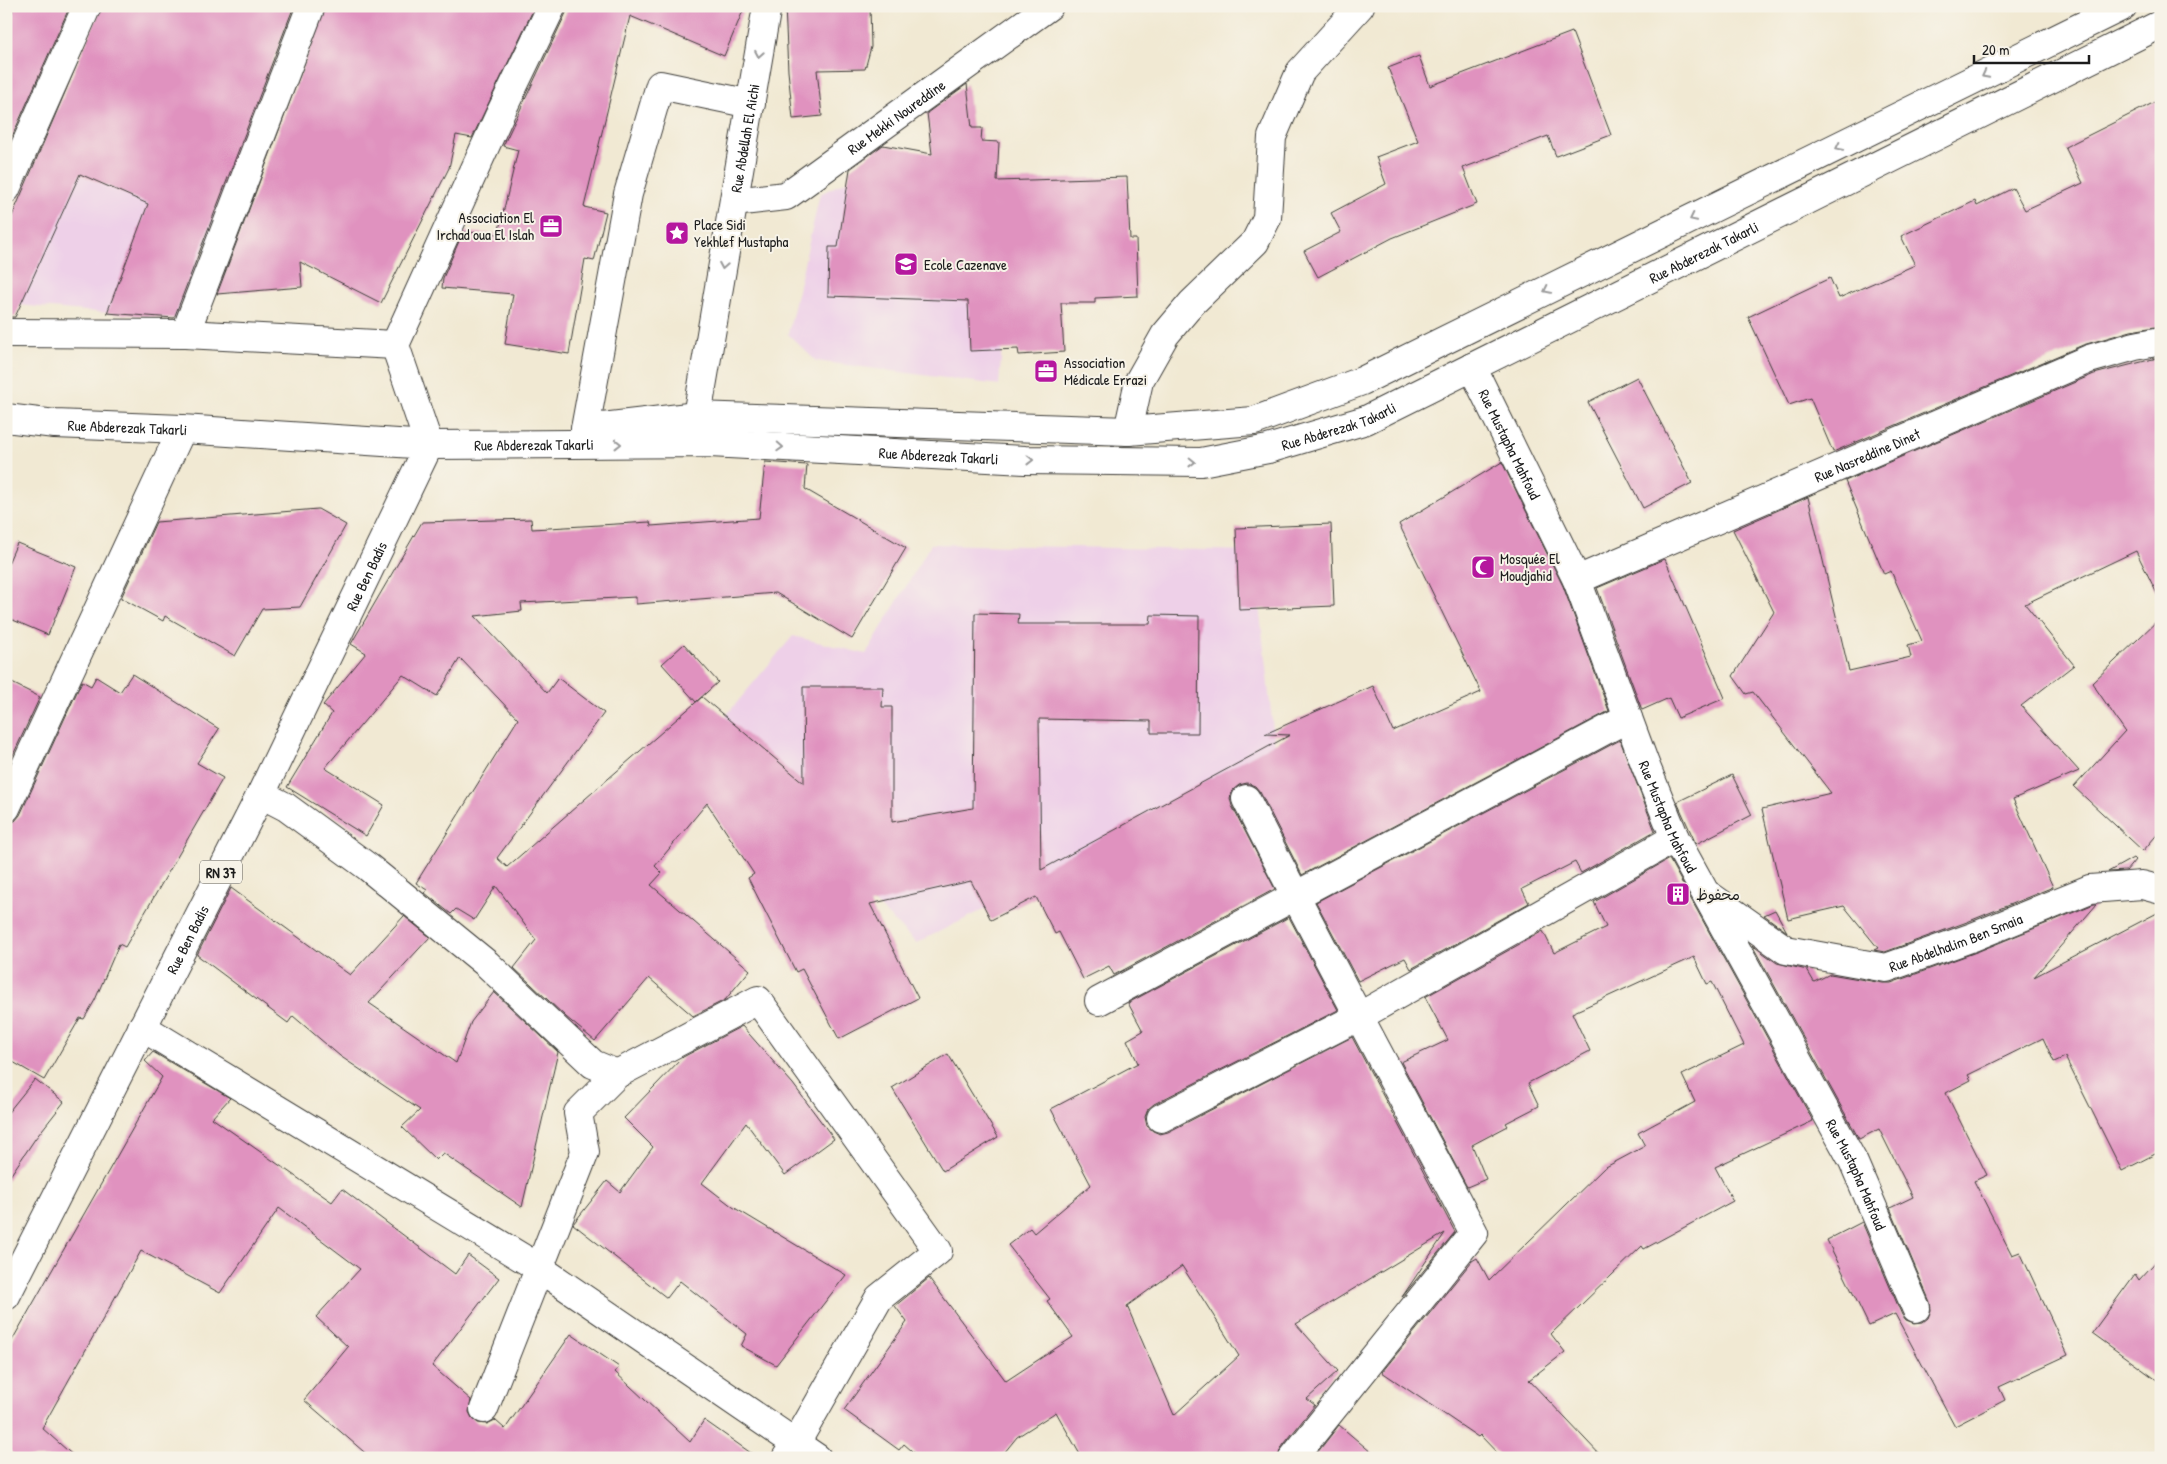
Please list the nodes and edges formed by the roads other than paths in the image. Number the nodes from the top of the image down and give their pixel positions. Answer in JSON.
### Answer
{"nodes":[{"id":1,"x":87,"y":6,"type":"edge"},
{"id":2,"x":311,"y":6,"type":"edge"},
{"id":3,"x":552,"y":6,"type":"edge"},
{"id":4,"x":767,"y":6,"type":"edge"},
{"id":5,"x":1048,"y":6,"type":"edge"},
{"id":6,"x":1360,"y":6,"type":"edge"},
{"id":7,"x":2122,"y":6,"type":"edge"},
{"id":8,"x":2161,"y":24,"type":"edge"},
{"id":9,"x":751,"y":104,"type":"junction"},
{"id":10,"x":6,"y":189,"type":"edge"},
{"id":11,"x":734,"y":202,"type":"junction"},
{"id":12,"x":6,"y":334,"type":"edge"},
{"id":13,"x":185,"y":334,"type":"junction"},
{"id":14,"x":2161,"y":341,"type":"edge"},
{"id":15,"x":395,"y":345,"type":"junction"},
{"id":16,"x":1472,"y":367,"type":"junction"},
{"id":17,"x":697,"y":416,"type":"junction"},
{"id":18,"x":6,"y":418,"type":"edge"},
{"id":19,"x":182,"y":429,"type":"junction"},
{"id":20,"x":585,"y":429,"type":"junction"},
{"id":21,"x":1128,"y":431,"type":"junction"},
{"id":22,"x":429,"y":445,"type":"junction"},
{"id":23,"x":1577,"y":580,"type":"junction"},
{"id":24,"x":1628,"y":718,"type":"junction"},
{"id":25,"x":261,"y":794,"type":"junction"},
{"id":26,"x":1246,"y":799,"type":"dead end"},
{"id":27,"x":6,"y":808,"type":"edge"},
{"id":28,"x":1675,"y":838,"type":"junction"},
{"id":29,"x":2161,"y":890,"type":"edge"},
{"id":30,"x":1704,"y":893,"type":"junction"},
{"id":31,"x":1294,"y":896,"type":"junction"},
{"id":32,"x":1099,"y":1001,"type":"dead end"},
{"id":33,"x":1360,"y":1016,"type":"junction"},
{"id":34,"x":142,"y":1027,"type":"junction"},
{"id":35,"x":617,"y":1074,"type":"junction"},
{"id":36,"x":1161,"y":1118,"type":"dead end"},
{"id":37,"x":539,"y":1268,"type":"junction"},
{"id":38,"x":12,"y":1269,"type":"edge"},
{"id":39,"x":6,"y":1296,"type":"edge"},
{"id":40,"x":1916,"y":1308,"type":"dead end"},
{"id":41,"x":484,"y":1408,"type":"dead end"},
{"id":42,"x":800,"y":1453,"type":"edge"},
{"id":43,"x":1293,"y":1458,"type":"edge"}],
"edges":[{"from":1,"to":10,"type":"street"},
{"from":2,"to":13,"type":"street"},
{"from":3,"to":15,"type":"street"},
{"from":4,"to":9,"type":"street","name":"Rue Abdellah El Aichi","one_way":true},
{"from":5,"to":11,"type":"street","name":"Rue Mekki Noureddine"},
{"from":6,"to":21,"type":"street"},
{"from":7,"to":21,"type":"street","name":"Rue Abderezak Takarli","one_way":true},
{"from":8,"to":16,"type":"street","name":"Rue Abderezak Takarli"},
{"from":9,"to":11,"type":"street","name":"Rue Abdellah El Aichi"},
{"from":9,"to":20,"type":"street"},
{"from":11,"to":17,"type":"street","name":"Rue Abdellah El Aichi","one_way":true},
{"from":12,"to":13,"type":"street"},
{"from":13,"to":15,"type":"street"},
{"from":14,"to":23,"type":"street","name":"Rue Nasreddine Dinet"},
{"from":15,"to":22,"type":"street"},
{"from":22,"to":16,"type":"street","name":"Rue Abderezak Takarli","one_way":true},
{"from":16,"to":23,"type":"street","name":"Rue Mustapha Mahfoud"},
{"from":17,"to":20,"type":"street","name":"Rue Abderezak Takarli"},
{"from":17,"to":21,"type":"street","name":"Rue Abderezak Takarli"},
{"from":18,"to":19,"type":"street","name":"Rue Abderezak Takarli"},
{"from":19,"to":22,"type":"street","name":"Rue Abderezak Takarli"},
{"from":19,"to":27,"type":"street"},
{"from":20,"to":22,"type":"street","name":"Rue Abderezak Takarli"},
{"from":22,"to":25,"type":"street","name":"Rue Ben Badis","number":"RN 37"},
{"from":23,"to":24,"type":"street","name":"Rue Mustapha Mahfoud"},
{"from":24,"to":28,"type":"street","name":"Rue Mustapha Mahfoud"},
{"from":24,"to":31,"type":"street"},
{"from":25,"to":34,"type":"street","name":"Rue Ben Badis","number":"RN 37"},
{"from":25,"to":35,"type":"street"},
{"from":26,"to":31,"type":"street"},
{"from":28,"to":30,"type":"street","name":"Rue Mustapha Mahfoud"},
{"from":28,"to":33,"type":"street"},
{"from":29,"to":30,"type":"street","name":"Rue Abdelhalim Ben Smaia"},
{"from":30,"to":40,"type":"street","name":"Rue Mustapha Mahfoud"},
{"from":31,"to":32,"type":"street"},
{"from":31,"to":33,"type":"street"},
{"from":33,"to":36,"type":"street"},
{"from":33,"to":43,"type":"street"},
{"from":34,"to":37,"type":"street"},
{"from":34,"to":38,"type":"street","name":"Rue Ben Badis","number":"RN 37"},
{"from":35,"to":37,"type":"street"},
{"from":35,"to":42,"type":"street"},
{"from":37,"to":41,"type":"street"},
{"from":37,"to":42,"type":"street"},
{"from":38,"to":39,"type":"street","name":"Rue Ben Badis","number":"RN 37"}]}
